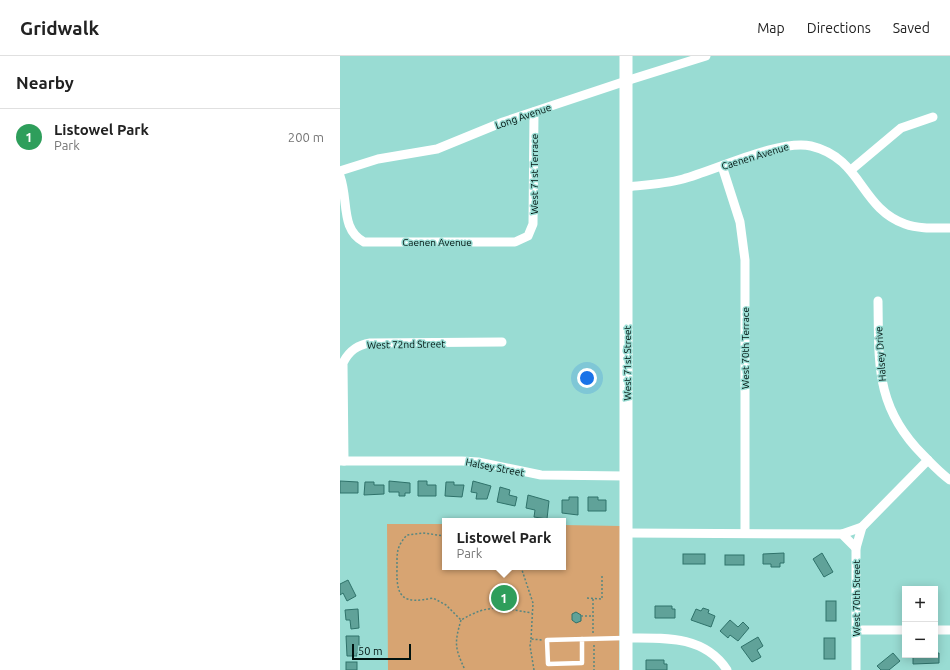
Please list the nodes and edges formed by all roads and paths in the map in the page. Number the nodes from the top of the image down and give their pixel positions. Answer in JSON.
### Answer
{"nodes":[{"id":1,"x":626,"y":56,"type":"edge"},
{"id":2,"x":706,"y":56,"type":"edge"},
{"id":3,"x":626,"y":81,"type":"junction"},
{"id":4,"x":534,"y":112,"type":"junction"},
{"id":5,"x":933,"y":117,"type":"dead end"},
{"id":6,"x":722,"y":166,"type":"junction"},
{"id":7,"x":851,"y":170,"type":"junction"},
{"id":8,"x":340,"y":171,"type":"edge"},
{"id":9,"x":340,"y":176,"type":"edge"},
{"id":10,"x":626,"y":187,"type":"junction"},
{"id":11,"x":950,"y":228,"type":"edge"},
{"id":12,"x":528,"y":236,"type":"joint"},
{"id":13,"x":878,"y":301,"type":"dead end"},
{"id":14,"x":502,"y":342,"type":"dead end"},
{"id":15,"x":928,"y":460,"type":"junction"},
{"id":16,"x":342,"y":461,"type":"edge"},
{"id":17,"x":626,"y":476,"type":"junction"},
{"id":18,"x":950,"y":480,"type":"edge"},
{"id":19,"x":862,"y":527,"type":"junction"},
{"id":20,"x":745,"y":532,"type":"junction"},
{"id":21,"x":626,"y":533,"type":"junction"},
{"id":22,"x":842,"y":534,"type":"junction"},
{"id":23,"x":442,"y":536,"type":"edge"},
{"id":24,"x":856,"y":548,"type":"junction"},
{"id":25,"x":523,"y":570,"type":"edge"},
{"id":26,"x":600,"y":576,"type":"dead end"},
{"id":27,"x":587,"y":598,"type":"dead end"},
{"id":28,"x":532,"y":613,"type":"junction"},
{"id":29,"x":581,"y":616,"type":"dead end"},
{"id":30,"x":593,"y":616,"type":"dead end"},
{"id":31,"x":461,"y":620,"type":"junction"},
{"id":32,"x":856,"y":630,"type":"junction"},
{"id":33,"x":902,"y":630,"type":"edge"},
{"id":34,"x":938,"y":630,"type":"edge"},
{"id":35,"x":950,"y":630,"type":"edge"},
{"id":36,"x":626,"y":638,"type":"junction"},
{"id":37,"x":531,"y":639,"type":"junction"},
{"id":38,"x":582,"y":639,"type":"junction"},
{"id":39,"x":547,"y":640,"type":"junction"},
{"id":40,"x":465,"y":670,"type":"edge"},
{"id":41,"x":534,"y":670,"type":"edge"},
{"id":42,"x":626,"y":670,"type":"edge"},
{"id":43,"x":727,"y":670,"type":"edge"},
{"id":44,"x":856,"y":670,"type":"edge"}],
"edges":[{"from":1,"to":3,"type":"street","name":"West 71st Street"},
{"from":2,"to":3,"type":"street","name":"Long Avenue"},
{"from":3,"to":4,"type":"street","name":"Long Avenue"},
{"from":3,"to":10,"type":"street","name":"West 71st Street"},
{"from":4,"to":8,"type":"street","name":"Long Avenue"},
{"from":4,"to":12,"type":"street","name":"West 71st Terrace"},
{"from":5,"to":7,"type":"street"},
{"from":6,"to":7,"type":"street","name":"Caenen Avenue"},
{"from":6,"to":10,"type":"street","name":"Caenen Avenue"},
{"from":6,"to":20,"type":"street","name":"West 70th Terrace"},
{"from":7,"to":11,"type":"street","name":"Caenen Avenue"},
{"from":9,"to":12,"type":"street","name":"Caenen Avenue"},
{"from":10,"to":17,"type":"street","name":"West 71st Street"},
{"from":13,"to":15,"type":"street","name":"Halsey Drive"},
{"from":14,"to":16,"type":"street","name":"West 72nd Street"},
{"from":15,"to":18,"type":"street","name":"Halsey Drive"},
{"from":15,"to":19,"type":"street","name":"West 70th Street"},
{"from":16,"to":17,"type":"street","name":"Halsey Street"},
{"from":17,"to":21,"type":"street","name":"West 71st Street"},
{"from":19,"to":22,"type":"street","name":"West 70th Street"},
{"from":19,"to":24,"type":"street","name":"West 70th Street"},
{"from":20,"to":21,"type":"street"},
{"from":20,"to":22,"type":"street"},
{"from":21,"to":36,"type":"street","name":"West 71st Street"},
{"from":22,"to":24,"type":"street"},
{"from":23,"to":31,"type":"path"},
{"from":24,"to":32,"type":"street","name":"West 70th Street"},
{"from":25,"to":28,"type":"path"},
{"from":26,"to":27,"type":"path"},
{"from":28,"to":31,"type":"path"},
{"from":28,"to":37,"type":"path"},
{"from":29,"to":30,"type":"path"},
{"from":31,"to":40,"type":"path"},
{"from":32,"to":33,"type":"street"},
{"from":32,"to":44,"type":"street","name":"West 70th Street"},
{"from":34,"to":35,"type":"street"},
{"from":36,"to":38,"type":"lane"},
{"from":36,"to":42,"type":"street","name":"West 71st Street"},
{"from":36,"to":43,"type":"street"},
{"from":37,"to":39,"type":"path"},
{"from":37,"to":41,"type":"path"},
{"from":38,"to":39,"type":"lane"},
{"from":38,"to":39,"type":"lane"}]}
